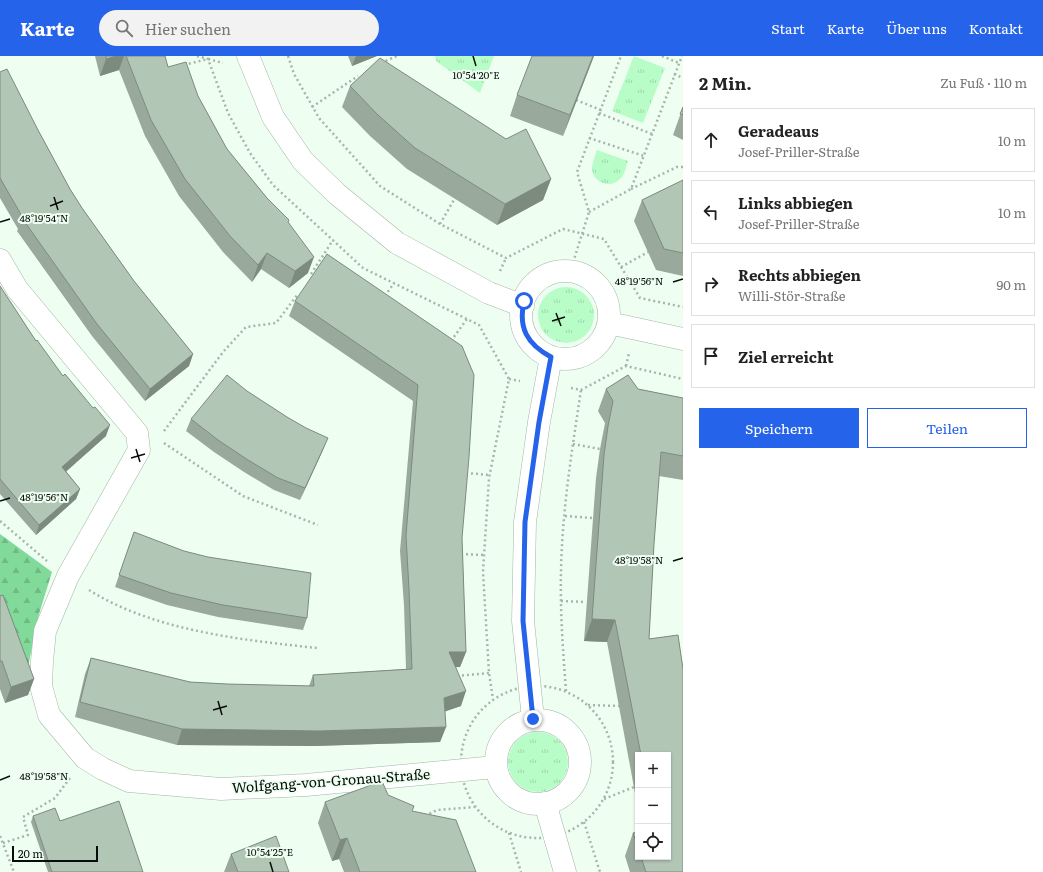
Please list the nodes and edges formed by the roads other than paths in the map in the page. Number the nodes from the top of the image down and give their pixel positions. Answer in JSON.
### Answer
{"nodes":[{"id":1,"x":248,"y":56,"type":"edge"},
{"id":2,"x":0,"y":260,"type":"edge"},
{"id":3,"x":523,"y":306,"type":"junction"},
{"id":4,"x":609,"y":323,"type":"junction"},
{"id":5,"x":683,"y":339,"type":"edge"},
{"id":6,"x":551,"y":357,"type":"junction"},
{"id":7,"x":533,"y":719,"type":"junction"},
{"id":8,"x":496,"y":767,"type":"junction"},
{"id":9,"x":545,"y":803,"type":"junction"},
{"id":10,"x":565,"y":872,"type":"edge"}],
"edges":[{"from":1,"to":3,"type":"street"},
{"from":2,"to":8,"type":"street","name":"Wolfgang-von-Gronau-Straße"},
{"from":3,"to":4,"type":"street"},
{"from":3,"to":6,"type":"street"},
{"from":4,"to":5,"type":"street"},
{"from":4,"to":6,"type":"street"},
{"from":6,"to":7,"type":"street"},
{"from":7,"to":8,"type":"street"},
{"from":7,"to":9,"type":"street"},
{"from":8,"to":9,"type":"street"},
{"from":9,"to":10,"type":"street"}]}
